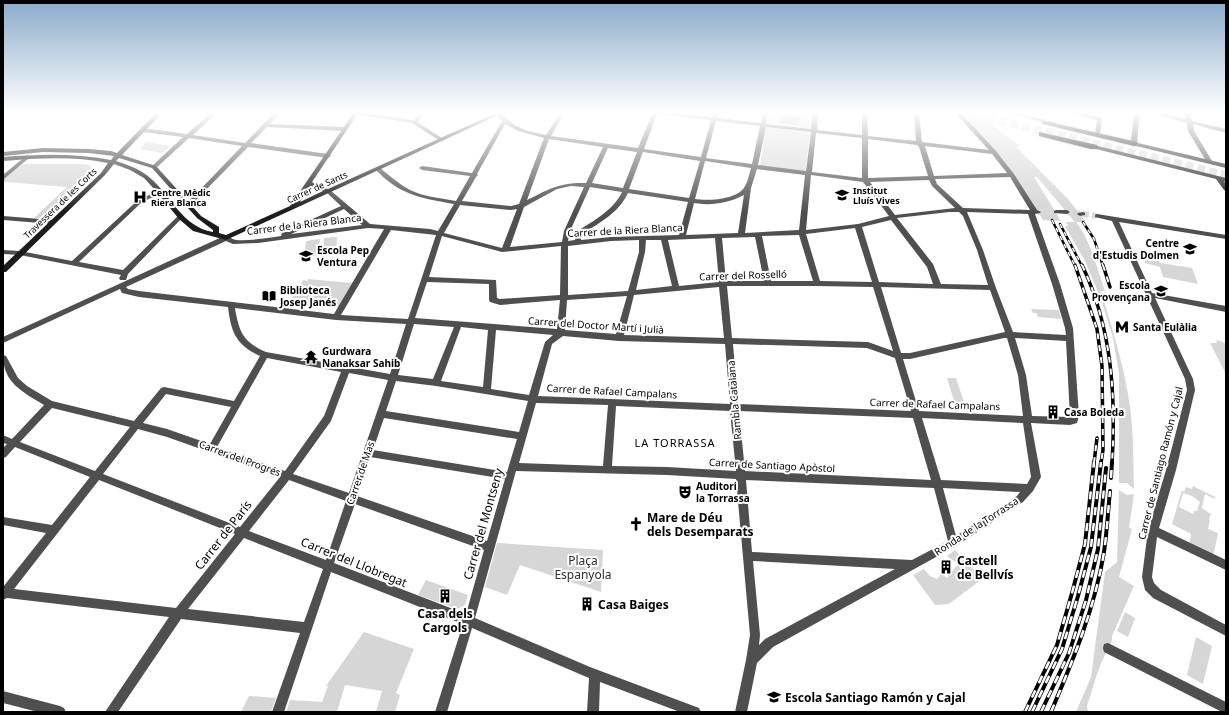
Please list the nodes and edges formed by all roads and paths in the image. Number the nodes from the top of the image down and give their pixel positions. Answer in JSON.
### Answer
{"nodes":[{"id":1,"x":128,"y":145,"type":"edge"},
{"id":2,"x":178,"y":145,"type":"edge"},
{"id":3,"x":245,"y":145,"type":"edge"},
{"id":4,"x":255,"y":145,"type":"edge"},
{"id":5,"x":335,"y":145,"type":"edge"},
{"id":6,"x":430,"y":145,"type":"edge"},
{"id":7,"x":491,"y":145,"type":"edge"},
{"id":8,"x":544,"y":145,"type":"edge"},
{"id":9,"x":602,"y":145,"type":"edge"},
{"id":10,"x":642,"y":145,"type":"edge"},
{"id":11,"x":706,"y":145,"type":"edge"},
{"id":12,"x":759,"y":145,"type":"edge"},
{"id":13,"x":811,"y":145,"type":"edge"},
{"id":14,"x":864,"y":145,"type":"edge"},
{"id":15,"x":921,"y":145,"type":"edge"},
{"id":16,"x":931,"y":145,"type":"edge"},
{"id":17,"x":985,"y":145,"type":"edge"},
{"id":18,"x":1087,"y":145,"type":"edge"},
{"id":19,"x":1140,"y":145,"type":"edge"},
{"id":20,"x":1198,"y":145,"type":"edge"},
{"id":21,"x":606,"y":146,"type":"junction"},
{"id":22,"x":1094,"y":147,"type":"joint"},
{"id":23,"x":30,"y":151,"type":"junction"},
{"id":24,"x":640,"y":151,"type":"junction"},
{"id":25,"x":991,"y":152,"type":"junction"},
{"id":26,"x":3,"y":154,"type":"edge"},
{"id":27,"x":119,"y":155,"type":"junction"},
{"id":28,"x":328,"y":156,"type":"junction"},
{"id":29,"x":27,"y":157,"type":"junction"},
{"id":30,"x":702,"y":159,"type":"junction"},
{"id":31,"x":3,"y":160,"type":"edge"},
{"id":32,"x":1206,"y":161,"type":"junction"},
{"id":33,"x":112,"y":162,"type":"junction"},
{"id":34,"x":1216,"y":164,"type":"junction"},
{"id":35,"x":122,"y":166,"type":"junction"},
{"id":36,"x":1226,"y":166,"type":"edge"},
{"id":37,"x":154,"y":167,"type":"junction"},
{"id":38,"x":754,"y":167,"type":"junction"},
{"id":39,"x":422,"y":168,"type":"dead end"},
{"id":40,"x":378,"y":169,"type":"junction"},
{"id":41,"x":1003,"y":171,"type":"dead end"},
{"id":42,"x":105,"y":172,"type":"junction"},
{"id":43,"x":808,"y":174,"type":"junction"},
{"id":44,"x":475,"y":175,"type":"junction"},
{"id":45,"x":1012,"y":175,"type":"junction"},
{"id":46,"x":1211,"y":176,"type":"junction"},
{"id":47,"x":1224,"y":177,"type":"edge"},
{"id":48,"x":3,"y":178,"type":"edge"},
{"id":49,"x":931,"y":178,"type":"junction"},
{"id":50,"x":865,"y":180,"type":"junction"},
{"id":51,"x":310,"y":183,"type":"junction"},
{"id":52,"x":588,"y":185,"type":"junction"},
{"id":53,"x":748,"y":188,"type":"junction"},
{"id":54,"x":1226,"y":189,"type":"edge"},
{"id":55,"x":624,"y":191,"type":"junction"},
{"id":56,"x":160,"y":192,"type":"junction"},
{"id":57,"x":328,"y":192,"type":"junction"},
{"id":58,"x":691,"y":200,"type":"junction"},
{"id":59,"x":186,"y":202,"type":"junction"},
{"id":60,"x":458,"y":202,"type":"junction"},
{"id":61,"x":172,"y":206,"type":"junction"},
{"id":62,"x":345,"y":206,"type":"junction"},
{"id":63,"x":521,"y":206,"type":"junction"},
{"id":64,"x":292,"y":208,"type":"junction"},
{"id":65,"x":961,"y":210,"type":"junction"},
{"id":66,"x":1035,"y":212,"type":"junction"},
{"id":67,"x":1056,"y":212,"type":"tunnel mouth"},
{"id":68,"x":1067,"y":212,"type":"tunnel mouth"},
{"id":69,"x":181,"y":216,"type":"junction"},
{"id":70,"x":1097,"y":216,"type":"tunnel mouth"},
{"id":71,"x":894,"y":217,"type":"junction"},
{"id":72,"x":3,"y":218,"type":"edge"},
{"id":73,"x":1114,"y":218,"type":"junction"},
{"id":74,"x":54,"y":222,"type":"junction"},
{"id":75,"x":368,"y":226,"type":"junction"},
{"id":76,"x":858,"y":226,"type":"junction"},
{"id":77,"x":389,"y":227,"type":"junction"},
{"id":78,"x":802,"y":233,"type":"junction"},
{"id":79,"x":216,"y":234,"type":"junction"},
{"id":80,"x":440,"y":234,"type":"junction"},
{"id":81,"x":758,"y":234,"type":"junction"},
{"id":82,"x":741,"y":235,"type":"junction"},
{"id":83,"x":682,"y":236,"type":"junction"},
{"id":84,"x":718,"y":236,"type":"junction"},
{"id":85,"x":664,"y":237,"type":"junction"},
{"id":86,"x":1226,"y":237,"type":"edge"},
{"id":87,"x":226,"y":238,"type":"junction"},
{"id":88,"x":643,"y":238,"type":"junction"},
{"id":89,"x":276,"y":239,"type":"junction"},
{"id":90,"x":578,"y":241,"type":"junction"},
{"id":91,"x":565,"y":243,"type":"junction"},
{"id":92,"x":506,"y":250,"type":"junction"},
{"id":93,"x":3,"y":252,"type":"edge"},
{"id":94,"x":20,"y":253,"type":"junction"},
{"id":95,"x":74,"y":263,"type":"junction"},
{"id":96,"x":3,"y":270,"type":"edge"},
{"id":97,"x":125,"y":273,"type":"junction"},
{"id":98,"x":425,"y":279,"type":"junction"},
{"id":99,"x":768,"y":283,"type":"junction"},
{"id":100,"x":817,"y":283,"type":"junction"},
{"id":101,"x":723,"y":284,"type":"junction"},
{"id":102,"x":875,"y":284,"type":"junction"},
{"id":103,"x":122,"y":285,"type":"junction"},
{"id":104,"x":938,"y":286,"type":"junction"},
{"id":105,"x":676,"y":288,"type":"junction"},
{"id":106,"x":992,"y":288,"type":"junction"},
{"id":107,"x":630,"y":293,"type":"junction"},
{"id":108,"x":1151,"y":295,"type":"junction"},
{"id":109,"x":564,"y":297,"type":"junction"},
{"id":110,"x":231,"y":305,"type":"junction"},
{"id":111,"x":1226,"y":309,"type":"edge"},
{"id":112,"x":336,"y":317,"type":"junction"},
{"id":113,"x":411,"y":321,"type":"junction"},
{"id":114,"x":458,"y":325,"type":"junction"},
{"id":115,"x":492,"y":328,"type":"junction"},
{"id":116,"x":547,"y":333,"type":"junction"},
{"id":117,"x":561,"y":333,"type":"junction"},
{"id":118,"x":1010,"y":334,"type":"junction"},
{"id":119,"x":619,"y":338,"type":"junction"},
{"id":120,"x":1070,"y":338,"type":"junction"},
{"id":121,"x":3,"y":340,"type":"edge"},
{"id":122,"x":549,"y":342,"type":"junction"},
{"id":123,"x":728,"y":342,"type":"junction"},
{"id":124,"x":265,"y":355,"type":"junction"},
{"id":125,"x":897,"y":356,"type":"junction"},
{"id":126,"x":3,"y":358,"type":"edge"},
{"id":127,"x":346,"y":370,"type":"junction"},
{"id":128,"x":392,"y":377,"type":"junction"},
{"id":129,"x":436,"y":383,"type":"junction"},
{"id":130,"x":487,"y":391,"type":"junction"},
{"id":131,"x":532,"y":399,"type":"junction"},
{"id":132,"x":612,"y":402,"type":"junction"},
{"id":133,"x":50,"y":404,"type":"junction"},
{"id":134,"x":237,"y":404,"type":"junction"},
{"id":135,"x":734,"y":408,"type":"junction"},
{"id":136,"x":381,"y":414,"type":"junction"},
{"id":137,"x":916,"y":414,"type":"junction"},
{"id":138,"x":1027,"y":419,"type":"junction"},
{"id":139,"x":137,"y":425,"type":"junction"},
{"id":140,"x":521,"y":436,"type":"junction"},
{"id":141,"x":3,"y":438,"type":"edge"},
{"id":142,"x":13,"y":443,"type":"junction"},
{"id":143,"x":212,"y":448,"type":"junction"},
{"id":144,"x":367,"y":453,"type":"junction"},
{"id":145,"x":3,"y":454,"type":"edge"},
{"id":146,"x":607,"y":470,"type":"junction"},
{"id":147,"x":511,"y":471,"type":"junction"},
{"id":148,"x":97,"y":474,"type":"junction"},
{"id":149,"x":286,"y":475,"type":"junction"},
{"id":150,"x":741,"y":475,"type":"junction"},
{"id":151,"x":937,"y":484,"type":"junction"},
{"id":152,"x":1030,"y":488,"type":"junction"},
{"id":153,"x":352,"y":498,"type":"junction"},
{"id":154,"x":3,"y":521,"type":"edge"},
{"id":155,"x":54,"y":530,"type":"junction"},
{"id":156,"x":1153,"y":530,"type":"junction"},
{"id":157,"x":242,"y":532,"type":"junction"},
{"id":158,"x":953,"y":543,"type":"junction"},
{"id":159,"x":490,"y":547,"type":"junction"},
{"id":160,"x":747,"y":556,"type":"junction"},
{"id":161,"x":915,"y":565,"type":"junction"},
{"id":162,"x":329,"y":566,"type":"junction"},
{"id":163,"x":1226,"y":566,"type":"edge"},
{"id":164,"x":4,"y":594,"type":"edge"},
{"id":165,"x":179,"y":614,"type":"junction"},
{"id":166,"x":469,"y":621,"type":"junction"},
{"id":167,"x":306,"y":628,"type":"junction"},
{"id":168,"x":1226,"y":631,"type":"edge"},
{"id":169,"x":755,"y":635,"type":"junction"},
{"id":170,"x":769,"y":643,"type":"junction"},
{"id":171,"x":1108,"y":648,"type":"dead end"},
{"id":172,"x":752,"y":660,"type":"junction"},
{"id":173,"x":596,"y":674,"type":"junction"},
{"id":174,"x":3,"y":697,"type":"edge"},
{"id":175,"x":1226,"y":708,"type":"edge"},
{"id":176,"x":60,"y":712,"type":"edge"},
{"id":177,"x":111,"y":712,"type":"edge"},
{"id":178,"x":278,"y":712,"type":"edge"},
{"id":179,"x":441,"y":712,"type":"edge"},
{"id":180,"x":593,"y":712,"type":"edge"},
{"id":181,"x":695,"y":712,"type":"edge"},
{"id":182,"x":741,"y":712,"type":"edge"}],
"edges":[{"from":1,"to":27,"type":"street","name":"Travessera de les Corts"},
{"from":2,"to":37,"type":"street"},
{"from":3,"to":59,"type":"street"},
{"from":4,"to":28,"type":"street"},
{"from":5,"to":28,"type":"street"},
{"from":6,"to":40,"type":"street","name":"Carrer de Sants"},
{"from":7,"to":44,"type":"street","name":"Carrer de Mas"},
{"from":8,"to":63,"type":"street"},
{"from":9,"to":21,"type":"street"},
{"from":10,"to":24,"type":"street"},
{"from":11,"to":30,"type":"street"},
{"from":12,"to":38,"type":"street"},
{"from":13,"to":43,"type":"street"},
{"from":14,"to":50,"type":"street"},
{"from":15,"to":49,"type":"street"},
{"from":16,"to":25,"type":"street"},
{"from":17,"to":25,"type":"street"},
{"from":18,"to":22,"type":"main road"},
{"from":19,"to":32,"type":"street"},
{"from":20,"to":32,"type":"street"},
{"from":21,"to":24,"type":"street"},
{"from":21,"to":52,"type":"street"},
{"from":22,"to":46,"type":"street"},
{"from":23,"to":26,"type":"street","name":"Carrer de la Riera Blanca"},
{"from":23,"to":27,"type":"street","name":"Carrer de la Riera Blanca"},
{"from":23,"to":29,"type":"street"},
{"from":24,"to":30,"type":"street"},
{"from":24,"to":55,"type":"street"},
{"from":25,"to":41,"type":"street"},
{"from":25,"to":45,"type":"street"},
{"from":27,"to":33,"type":"street","name":"Travessera de les Corts"},
{"from":27,"to":37,"type":"street","name":"Carrer de la Riera Blanca"},
{"from":28,"to":51,"type":"street"},
{"from":29,"to":31,"type":"street","name":"Carrer de la Riera Blanca"},
{"from":29,"to":33,"type":"street","name":"Carrer de la Riera Blanca"},
{"from":29,"to":48,"type":"street"},
{"from":30,"to":38,"type":"street"},
{"from":30,"to":58,"type":"street"},
{"from":32,"to":34,"type":"street"},
{"from":32,"to":46,"type":"street"},
{"from":33,"to":35,"type":"street","name":"Carrer de la Riera Blanca"},
{"from":33,"to":42,"type":"street","name":"Travessera de les Corts"},
{"from":34,"to":36,"type":"street"},
{"from":34,"to":47,"type":"street"},
{"from":35,"to":42,"type":"street"},
{"from":35,"to":56,"type":"street","name":"Carrer de la Riera Blanca"},
{"from":37,"to":59,"type":"street","name":"Carrer de la Riera Blanca"},
{"from":38,"to":43,"type":"street"},
{"from":38,"to":53,"type":"street"},
{"from":39,"to":44,"type":"street"},
{"from":40,"to":57,"type":"street","name":"Carrer de Sants"},
{"from":40,"to":60,"type":"street"},
{"from":42,"to":74,"type":"street","name":"Travessera de les Corts"},
{"from":43,"to":50,"type":"street"},
{"from":43,"to":78,"type":"street"},
{"from":44,"to":60,"type":"street","name":"Carrer de Mas"},
{"from":45,"to":49,"type":"street"},
{"from":45,"to":66,"type":"street"},
{"from":46,"to":47,"type":"street"},
{"from":47,"to":54,"type":"street"},
{"from":49,"to":50,"type":"street"},
{"from":49,"to":65,"type":"street"},
{"from":50,"to":71,"type":"street"},
{"from":51,"to":57,"type":"street"},
{"from":51,"to":64,"type":"street"},
{"from":52,"to":55,"type":"street"},
{"from":52,"to":63,"type":"street"},
{"from":52,"to":91,"type":"street"},
{"from":53,"to":58,"type":"street"},
{"from":53,"to":82,"type":"street"},
{"from":55,"to":58,"type":"street"},
{"from":55,"to":90,"type":"street"},
{"from":56,"to":61,"type":"street","name":"Carrer de la Riera Blanca"},
{"from":56,"to":95,"type":"street"},
{"from":57,"to":62,"type":"street"},
{"from":57,"to":64,"type":"street","name":"Carrer de Sants"},
{"from":58,"to":83,"type":"street"},
{"from":59,"to":61,"type":"street"},
{"from":59,"to":79,"type":"street","name":"Carrer de la Riera Blanca"},
{"from":60,"to":63,"type":"street"},
{"from":60,"to":80,"type":"street","name":"Carrer de Mas"},
{"from":61,"to":69,"type":"street","name":"Carrer de la Riera Blanca"},
{"from":62,"to":75,"type":"street"},
{"from":62,"to":89,"type":"street"},
{"from":63,"to":92,"type":"street"},
{"from":64,"to":87,"type":"street","name":"Carrer de Sants"},
{"from":65,"to":66,"type":"street","name":"Carrer de la Riera Blanca"},
{"from":65,"to":71,"type":"street","name":"Carrer de la Riera Blanca"},
{"from":65,"to":106,"type":"street"},
{"from":66,"to":120,"type":"street"},
{"from":67,"to":68,"type":"street"},
{"from":69,"to":79,"type":"street","name":"Carrer de la Riera Blanca"},
{"from":69,"to":97,"type":"street"},
{"from":70,"to":73,"type":"street"},
{"from":71,"to":76,"type":"street","name":"Carrer de la Riera Blanca"},
{"from":71,"to":104,"type":"street"},
{"from":72,"to":74,"type":"street"},
{"from":73,"to":86,"type":"street"},
{"from":73,"to":108,"type":"street","name":"Carrer de Santiago Ramón y Cajal"},
{"from":74,"to":94,"type":"street","name":"Travessera de les Corts"},
{"from":75,"to":77,"type":"street","name":"Carrer de la Riera Blanca"},
{"from":75,"to":89,"type":"street","name":"Carrer de la Riera Blanca"},
{"from":76,"to":78,"type":"street","name":"Carrer de la Riera Blanca"},
{"from":76,"to":102,"type":"street"},
{"from":77,"to":80,"type":"street","name":"Carrer de la Riera Blanca"},
{"from":77,"to":112,"type":"street"},
{"from":78,"to":81,"type":"street","name":"Carrer de la Riera Blanca"},
{"from":78,"to":100,"type":"street"},
{"from":79,"to":87,"type":"street","name":"Carrer de la Riera Blanca"},
{"from":80,"to":92,"type":"street","name":"Carrer de la Riera Blanca"},
{"from":80,"to":98,"type":"street","name":"Carrer de Mas"},
{"from":81,"to":82,"type":"street","name":"Carrer de la Riera Blanca"},
{"from":81,"to":99,"type":"street"},
{"from":82,"to":84,"type":"street","name":"Carrer de la Riera Blanca"},
{"from":83,"to":84,"type":"street","name":"Carrer de la Riera Blanca"},
{"from":83,"to":85,"type":"street","name":"Carrer de la Riera Blanca"},
{"from":84,"to":101,"type":"street","name":"Rambla Catalana"},
{"from":85,"to":88,"type":"street","name":"Carrer de la Riera Blanca"},
{"from":85,"to":105,"type":"street"},
{"from":87,"to":89,"type":"street","name":"Carrer de la Riera Blanca"},
{"from":87,"to":103,"type":"street"},
{"from":88,"to":90,"type":"street","name":"Carrer de la Riera Blanca"},
{"from":88,"to":107,"type":"street"},
{"from":90,"to":91,"type":"street","name":"Carrer de la Riera Blanca"},
{"from":91,"to":92,"type":"street","name":"Carrer de la Riera Blanca"},
{"from":91,"to":109,"type":"street"},
{"from":93,"to":94,"type":"street"},
{"from":94,"to":95,"type":"street"},
{"from":94,"to":96,"type":"street","name":"Travessera de les Corts"},
{"from":95,"to":97,"type":"street"},
{"from":97,"to":103,"type":"street"},
{"from":98,"to":109,"type":"street","name":"Carrer del Rosselló"},
{"from":98,"to":113,"type":"street","name":"Carrer de Mas"},
{"from":99,"to":100,"type":"street","name":"Carrer del Rosselló"},
{"from":99,"to":101,"type":"street","name":"Carrer del Rosselló"},
{"from":100,"to":102,"type":"street","name":"Carrer del Rosselló"},
{"from":101,"to":105,"type":"street","name":"Carrer del Rosselló"},
{"from":101,"to":123,"type":"street","name":"Rambla Catalana"},
{"from":102,"to":104,"type":"street","name":"Carrer del Rosselló"},
{"from":102,"to":125,"type":"street"},
{"from":103,"to":110,"type":"street","name":"Carrer del Doctor Martí i Julià"},
{"from":103,"to":121,"type":"street"},
{"from":104,"to":106,"type":"street","name":"Carrer del Rosselló"},
{"from":105,"to":107,"type":"street","name":"Carrer del Rosselló"},
{"from":106,"to":118,"type":"street"},
{"from":107,"to":109,"type":"street","name":"Carrer del Rosselló"},
{"from":107,"to":119,"type":"street"},
{"from":108,"to":111,"type":"street"},
{"from":108,"to":156,"type":"street","name":"Carrer de Santiago Ramón y Cajal"},
{"from":109,"to":117,"type":"street"},
{"from":110,"to":112,"type":"street","name":"Carrer del Doctor Martí i Julià"},
{"from":110,"to":124,"type":"street","name":"Carrer de Rafael Campalans"},
{"from":112,"to":113,"type":"street","name":"Carrer del Doctor Martí i Julià"},
{"from":113,"to":114,"type":"street","name":"Carrer del Doctor Martí i Julià"},
{"from":113,"to":128,"type":"street","name":"Carrer de Mas"},
{"from":114,"to":115,"type":"street","name":"Carrer del Doctor Martí i Julià"},
{"from":114,"to":129,"type":"street"},
{"from":115,"to":116,"type":"street","name":"Carrer del Doctor Martí i Julià"},
{"from":115,"to":130,"type":"street"},
{"from":116,"to":117,"type":"street","name":"Carrer del Doctor Martí i Julià"},
{"from":116,"to":122,"type":"street","name":"Carrer del Montseny"},
{"from":117,"to":119,"type":"street","name":"Carrer del Doctor Martí i Julià"},
{"from":117,"to":122,"type":"street"},
{"from":118,"to":120,"type":"street","name":"Carrer del Doctor Martí i Julià"},
{"from":118,"to":125,"type":"street","name":"Carrer del Doctor Martí i Julià"},
{"from":118,"to":138,"type":"street"},
{"from":119,"to":123,"type":"street","name":"Carrer del Doctor Martí i Julià"},
{"from":120,"to":138,"type":"street","name":"Carrer de Rafael Campalans"},
{"from":122,"to":131,"type":"street","name":"Carrer del Montseny"},
{"from":123,"to":125,"type":"street","name":"Carrer del Doctor Martí i Julià"},
{"from":123,"to":135,"type":"street","name":"Rambla Catalana"},
{"from":124,"to":127,"type":"street","name":"Carrer de Rafael Campalans"},
{"from":124,"to":134,"type":"street"},
{"from":125,"to":137,"type":"street"},
{"from":126,"to":133,"type":"street","name":"Carrer del Progrés"},
{"from":127,"to":128,"type":"street","name":"Carrer de Rafael Campalans"},
{"from":127,"to":149,"type":"street","name":"Carrer de París"},
{"from":128,"to":129,"type":"street","name":"Carrer de Rafael Campalans"},
{"from":128,"to":136,"type":"street","name":"Carrer de Mas"},
{"from":129,"to":130,"type":"street","name":"Carrer de Rafael Campalans"},
{"from":130,"to":131,"type":"street","name":"Carrer de Rafael Campalans"},
{"from":131,"to":132,"type":"street","name":"Carrer de Rafael Campalans"},
{"from":131,"to":140,"type":"street","name":"Carrer del Montseny"},
{"from":132,"to":135,"type":"street","name":"Carrer de Rafael Campalans"},
{"from":132,"to":146,"type":"street"},
{"from":133,"to":139,"type":"street","name":"Carrer del Progrés"},
{"from":133,"to":142,"type":"street"},
{"from":134,"to":139,"type":"street"},
{"from":134,"to":143,"type":"street"},
{"from":135,"to":137,"type":"street","name":"Carrer de Rafael Campalans"},
{"from":135,"to":150,"type":"street","name":"Rambla Catalana"},
{"from":136,"to":140,"type":"street"},
{"from":136,"to":144,"type":"street","name":"Carrer de Mas"},
{"from":137,"to":138,"type":"street","name":"Carrer de Rafael Campalans"},
{"from":137,"to":151,"type":"street"},
{"from":138,"to":152,"type":"street"},
{"from":139,"to":143,"type":"street","name":"Carrer del Progrés"},
{"from":139,"to":148,"type":"street"},
{"from":140,"to":147,"type":"street","name":"Carrer del Montseny"},
{"from":141,"to":142,"type":"street","name":"Carrer del Llobregat"},
{"from":142,"to":145,"type":"street"},
{"from":142,"to":148,"type":"street","name":"Carrer del Llobregat"},
{"from":143,"to":149,"type":"street","name":"Carrer del Progrés"},
{"from":144,"to":147,"type":"street","name":"Carrer de Santiago Apòstol"},
{"from":144,"to":153,"type":"street","name":"Carrer de Mas"},
{"from":146,"to":147,"type":"street","name":"Carrer de Santiago Apòstol"},
{"from":146,"to":150,"type":"street","name":"Carrer de Santiago Apòstol"},
{"from":147,"to":159,"type":"street","name":"Carrer del Montseny"},
{"from":148,"to":155,"type":"street"},
{"from":148,"to":157,"type":"street","name":"Carrer del Llobregat"},
{"from":149,"to":153,"type":"street","name":"Carrer del Progrés"},
{"from":149,"to":157,"type":"street","name":"Carrer de París"},
{"from":150,"to":151,"type":"street","name":"Carrer de Santiago Apòstol"},
{"from":150,"to":160,"type":"street","name":"Rambla Catalana"},
{"from":151,"to":152,"type":"street","name":"Carrer de Santiago Apòstol"},
{"from":151,"to":158,"type":"street"},
{"from":152,"to":158,"type":"street","name":"Ronda de la Torrassa"},
{"from":153,"to":159,"type":"street","name":"Carrer del Progrés"},
{"from":153,"to":162,"type":"street","name":"Carrer de Mas"},
{"from":154,"to":155,"type":"street"},
{"from":155,"to":164,"type":"street"},
{"from":156,"to":163,"type":"street"},
{"from":156,"to":168,"type":"street","name":"Carrer de Santiago Ramón y Cajal"},
{"from":157,"to":162,"type":"street","name":"Carrer del Llobregat"},
{"from":157,"to":165,"type":"street","name":"Carrer de París"},
{"from":158,"to":161,"type":"street","name":"Ronda de la Torrassa"},
{"from":159,"to":166,"type":"street","name":"Carrer del Montseny"},
{"from":160,"to":161,"type":"street"},
{"from":160,"to":169,"type":"street","name":"Rambla Catalana"},
{"from":161,"to":170,"type":"street","name":"Ronda de la Torrassa"},
{"from":162,"to":166,"type":"street","name":"Carrer del Llobregat"},
{"from":162,"to":167,"type":"street","name":"Carrer de Mas"},
{"from":164,"to":165,"type":"street"},
{"from":165,"to":167,"type":"street"},
{"from":165,"to":177,"type":"street","name":"Carrer de París"},
{"from":166,"to":173,"type":"street","name":"Carrer del Llobregat"},
{"from":166,"to":179,"type":"street","name":"Carrer del Montseny"},
{"from":167,"to":178,"type":"street","name":"Carrer de Mas"},
{"from":169,"to":170,"type":"street"},
{"from":169,"to":172,"type":"street","name":"Rambla Catalana"},
{"from":170,"to":172,"type":"street","name":"Ronda de la Torrassa"},
{"from":171,"to":175,"type":"street"},
{"from":172,"to":182,"type":"street","name":"Rambla Catalana"},
{"from":173,"to":180,"type":"street"},
{"from":173,"to":181,"type":"street","name":"Carrer del Llobregat"},
{"from":174,"to":176,"type":"street"}]}
